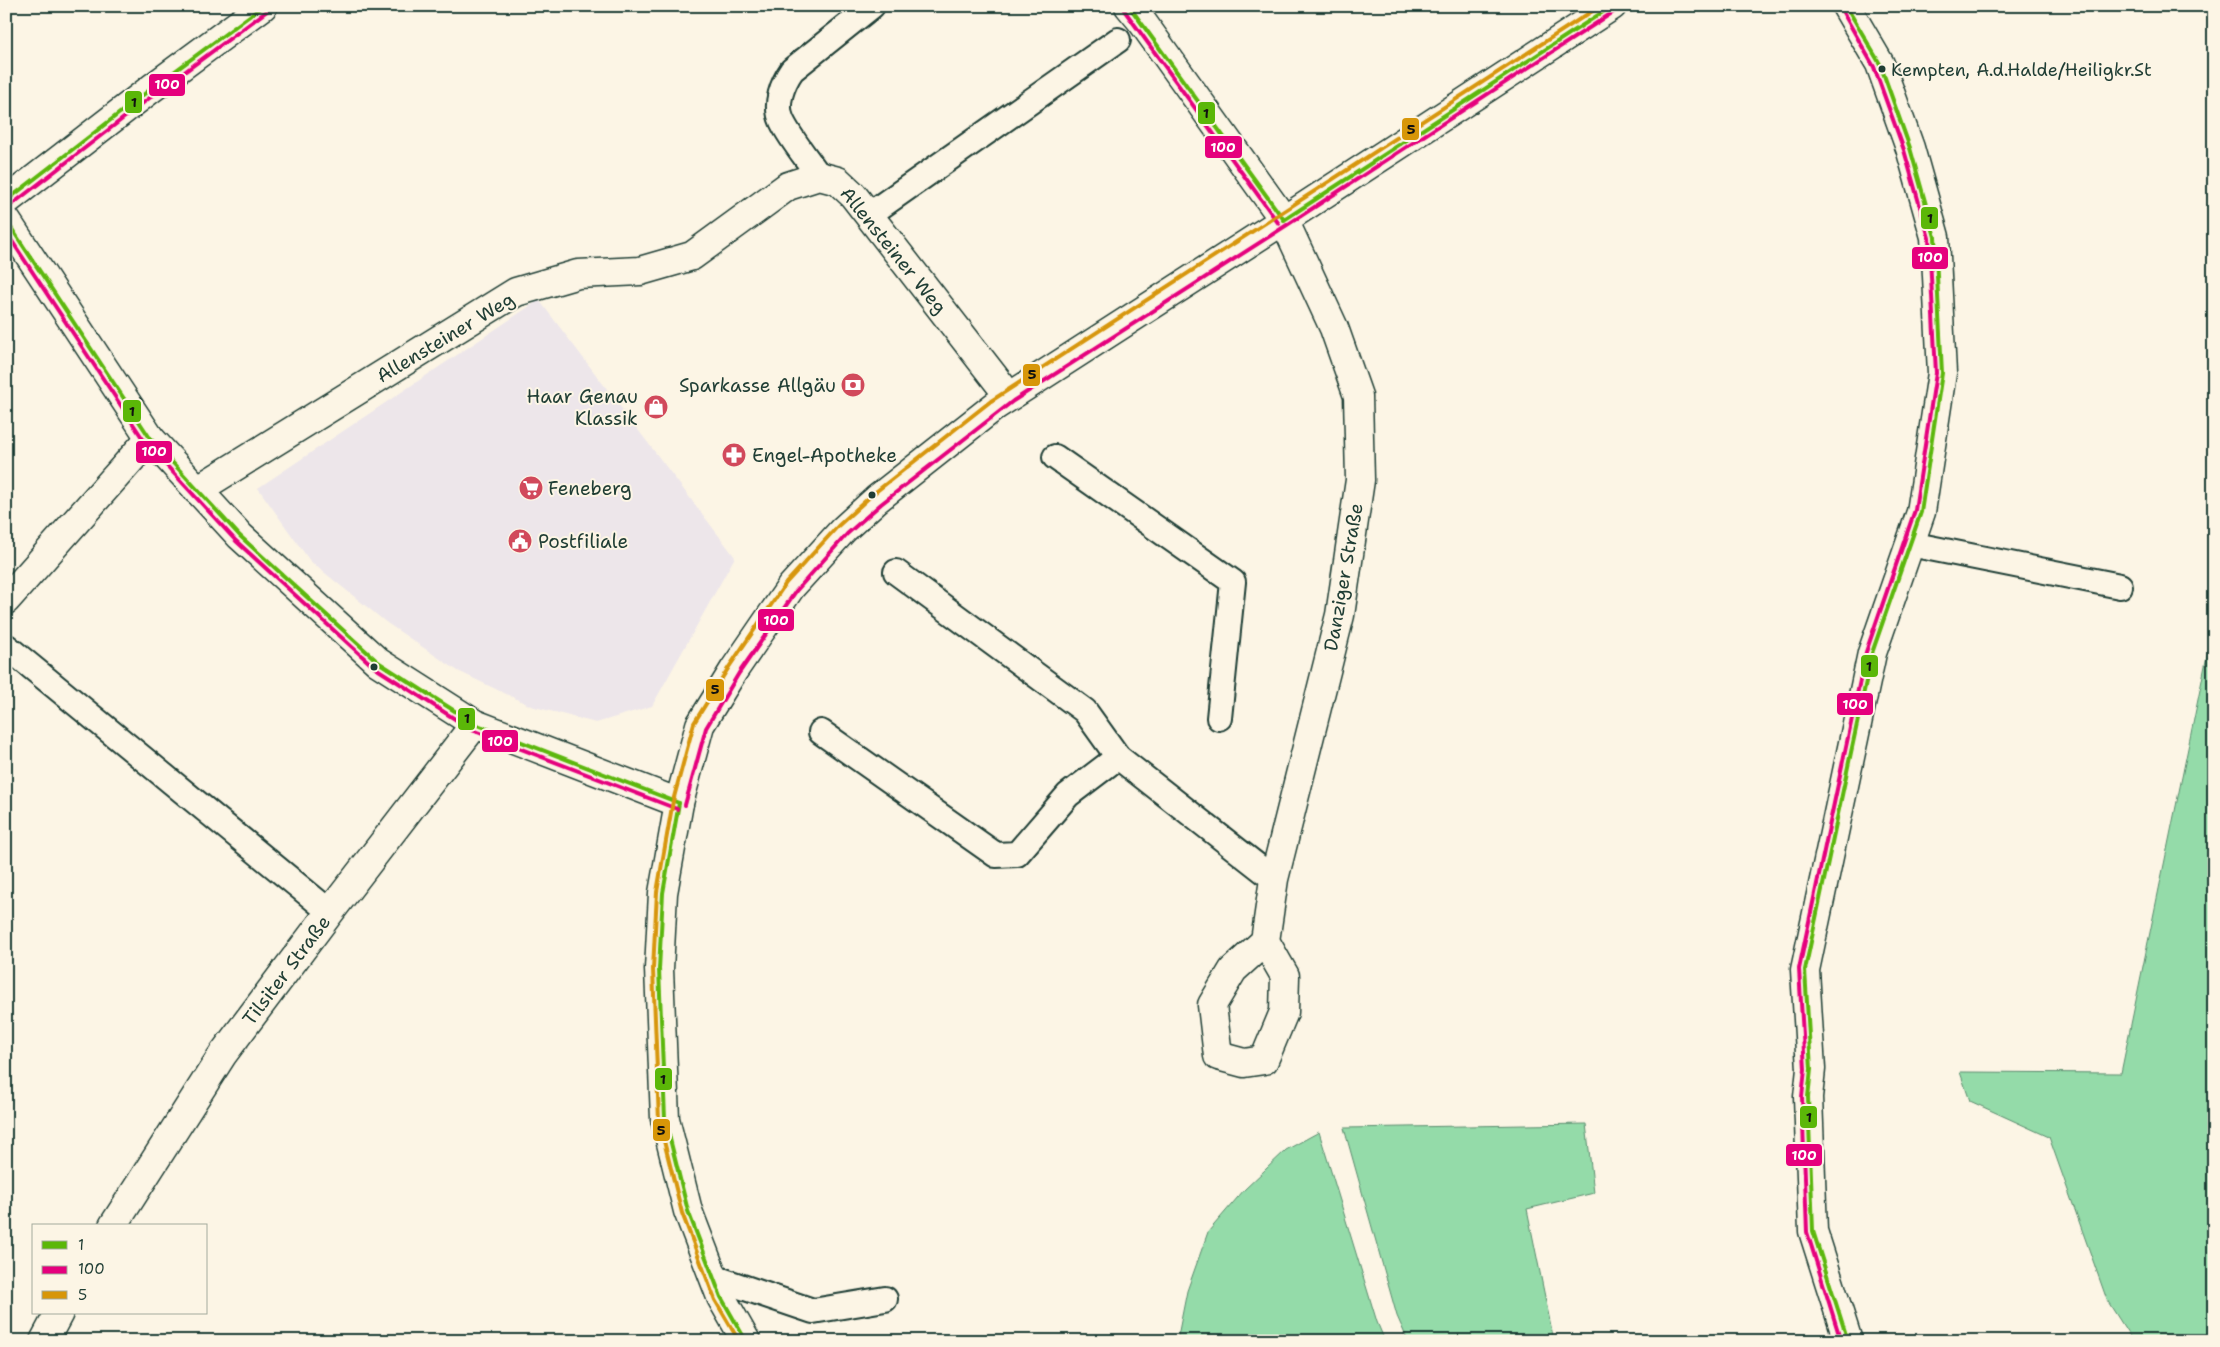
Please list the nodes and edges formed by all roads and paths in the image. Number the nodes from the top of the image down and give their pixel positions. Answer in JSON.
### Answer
{"nodes":[{"id":1,"x":263,"y":6,"type":"edge"},
{"id":2,"x":872,"y":6,"type":"edge"},
{"id":3,"x":1129,"y":6,"type":"edge"},
{"id":4,"x":1612,"y":6,"type":"edge"},
{"id":5,"x":1846,"y":6,"type":"edge"},
{"id":6,"x":1118,"y":40,"type":"dead end"},
{"id":7,"x":819,"y":176,"type":"junction"},
{"id":8,"x":6,"y":201,"type":"edge"},
{"id":9,"x":870,"y":214,"type":"junction"},
{"id":10,"x":6,"y":220,"type":"edge"},
{"id":11,"x":1284,"y":220,"type":"junction"},
{"id":12,"x":1009,"y":396,"type":"junction"},
{"id":13,"x":150,"y":438,"type":"junction"},
{"id":14,"x":1055,"y":457,"type":"dead end"},
{"id":15,"x":197,"y":490,"type":"junction"},
{"id":16,"x":1910,"y":544,"type":"junction"},
{"id":17,"x":896,"y":572,"type":"dead end"},
{"id":18,"x":2120,"y":586,"type":"dead end"},
{"id":19,"x":6,"y":600,"type":"edge"},
{"id":20,"x":6,"y":646,"type":"edge"},
{"id":21,"x":1219,"y":718,"type":"dead end"},
{"id":22,"x":475,"y":724,"type":"junction"},
{"id":23,"x":822,"y":732,"type":"dead end"},
{"id":24,"x":1118,"y":758,"type":"junction"},
{"id":25,"x":679,"y":803,"type":"junction"},
{"id":26,"x":1274,"y":879,"type":"junction"},
{"id":27,"x":330,"y":912,"type":"junction"},
{"id":28,"x":1265,"y":941,"type":"dead end"},
{"id":29,"x":114,"y":1224,"type":"edge"},
{"id":30,"x":713,"y":1277,"type":"junction"},
{"id":31,"x":885,"y":1299,"type":"dead end"},
{"id":32,"x":58,"y":1314,"type":"edge"},
{"id":33,"x":44,"y":1341,"type":"edge"},
{"id":34,"x":746,"y":1341,"type":"edge"},
{"id":35,"x":1848,"y":1341,"type":"edge"}],
"edges":[{"from":1,"to":8,"type":"street"},
{"from":2,"to":7,"type":"lane"},
{"from":3,"to":11,"type":"street","name":"Danziger Straße"},
{"from":4,"to":11,"type":"street"},
{"from":5,"to":16,"type":"street"},
{"from":6,"to":9,"type":"lane"},
{"from":7,"to":9,"type":"street","name":"Allensteiner Weg"},
{"from":7,"to":15,"type":"street","name":"Allensteiner Weg"},
{"from":9,"to":12,"type":"street","name":"Allensteiner Weg"},
{"from":10,"to":13,"type":"street"},
{"from":11,"to":12,"type":"street"},
{"from":11,"to":26,"type":"street","name":"Danziger Straße"},
{"from":12,"to":25,"type":"street"},
{"from":13,"to":15,"type":"street"},
{"from":13,"to":19,"type":"street"},
{"from":14,"to":21,"type":"lane"},
{"from":15,"to":22,"type":"street"},
{"from":16,"to":18,"type":"lane"},
{"from":16,"to":35,"type":"street"},
{"from":17,"to":24,"type":"lane"},
{"from":20,"to":27,"type":"lane"},
{"from":22,"to":25,"type":"street"},
{"from":22,"to":27,"type":"street","name":"Tilsiter Straße"},
{"from":23,"to":24,"type":"lane"},
{"from":24,"to":26,"type":"lane"},
{"from":25,"to":30,"type":"street"},
{"from":26,"to":28,"type":"street","name":"Danziger Straße"},
{"from":27,"to":29,"type":"street","name":"Tilsiter Straße"},
{"from":30,"to":31,"type":"lane"},
{"from":30,"to":34,"type":"street"},
{"from":32,"to":33,"type":"street"}]}
